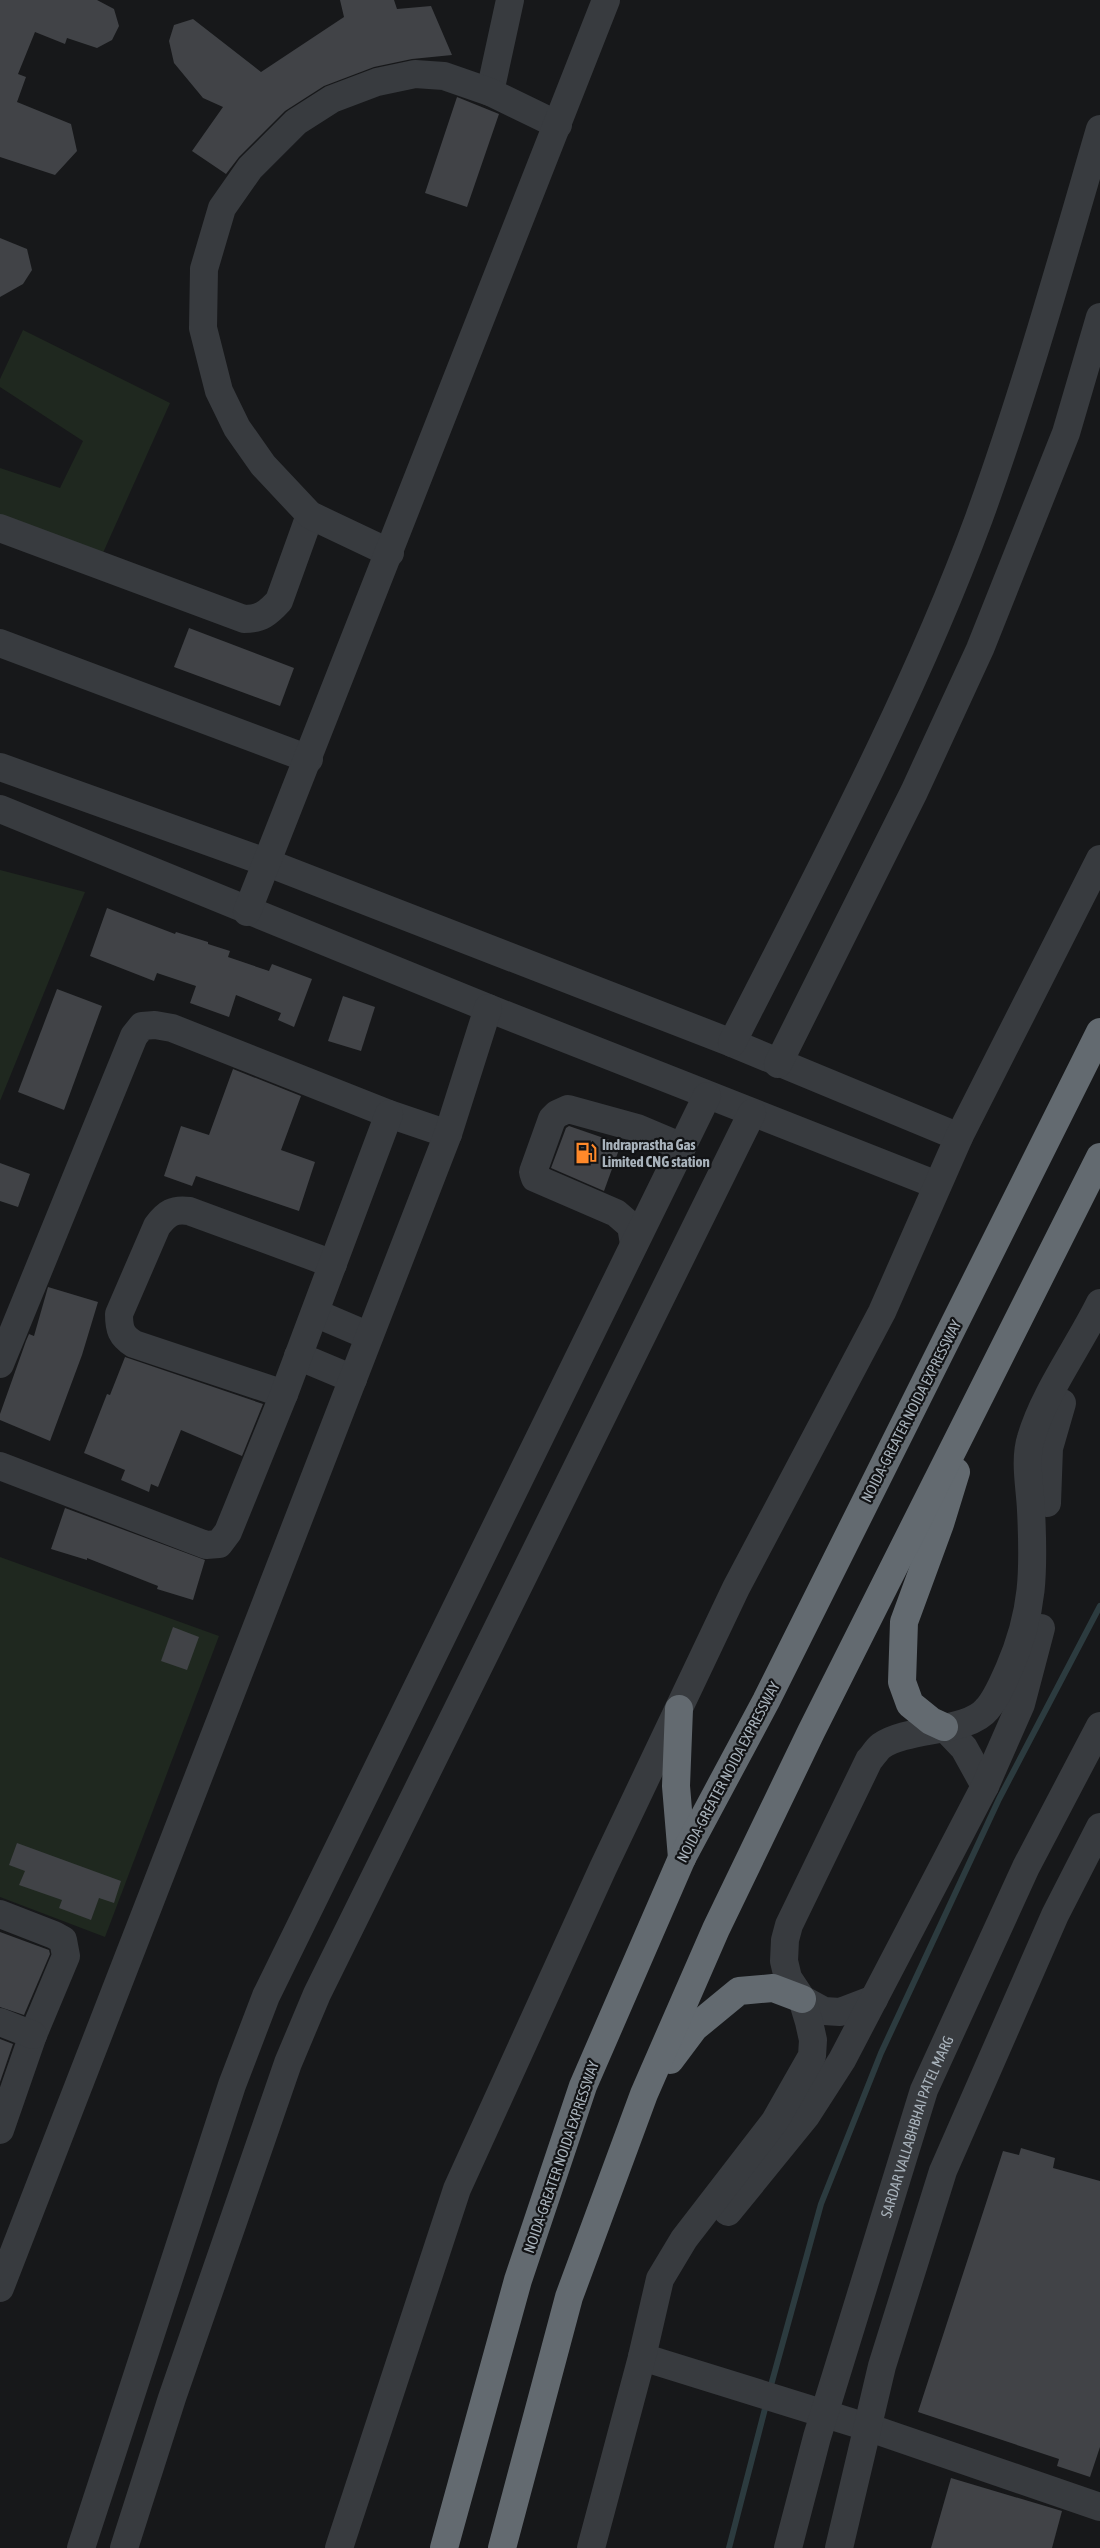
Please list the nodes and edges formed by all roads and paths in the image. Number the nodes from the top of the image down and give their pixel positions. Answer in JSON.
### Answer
{"nodes":[{"id":1,"x":510,"y":0,"type":"edge"},
{"id":2,"x":606,"y":0,"type":"edge"},
{"id":3,"x":490,"y":92,"type":"junction"},
{"id":4,"x":558,"y":125,"type":"junction"},
{"id":5,"x":1100,"y":129,"type":"edge"},
{"id":6,"x":1100,"y":317,"type":"edge"},
{"id":7,"x":310,"y":515,"type":"junction"},
{"id":8,"x":0,"y":528,"type":"edge"},
{"id":9,"x":390,"y":553,"type":"junction"},
{"id":10,"x":0,"y":643,"type":"edge"},
{"id":11,"x":309,"y":759,"type":"junction"},
{"id":12,"x":0,"y":767,"type":"edge"},
{"id":13,"x":0,"y":809,"type":"edge"},
{"id":14,"x":1100,"y":859,"type":"edge"},
{"id":15,"x":268,"y":864,"type":"junction"},
{"id":16,"x":247,"y":912,"type":"junction"},
{"id":17,"x":488,"y":1008,"type":"junction"},
{"id":18,"x":1100,"y":1032,"type":"edge"},
{"id":19,"x":732,"y":1043,"type":"junction"},
{"id":20,"x":778,"y":1064,"type":"junction"},
{"id":21,"x":707,"y":1096,"type":"junction"},
{"id":22,"x":752,"y":1113,"type":"junction"},
{"id":23,"x":389,"y":1114,"type":"junction"},
{"id":24,"x":448,"y":1134,"type":"junction"},
{"id":25,"x":960,"y":1136,"type":"junction"},
{"id":26,"x":682,"y":1147,"type":"junction"},
{"id":27,"x":1100,"y":1157,"type":"edge"},
{"id":28,"x":937,"y":1184,"type":"junction"},
{"id":29,"x":634,"y":1244,"type":"junction"},
{"id":30,"x":333,"y":1264,"type":"junction"},
{"id":31,"x":1100,"y":1303,"type":"edge"},
{"id":32,"x":314,"y":1313,"type":"junction"},
{"id":33,"x":1086,"y":1333,"type":"junction"},
{"id":34,"x":370,"y":1336,"type":"junction"},
{"id":35,"x":298,"y":1356,"type":"junction"},
{"id":36,"x":0,"y":1364,"type":"edge"},
{"id":37,"x":353,"y":1379,"type":"junction"},
{"id":38,"x":284,"y":1394,"type":"junction"},
{"id":39,"x":978,"y":1400,"type":"junction"},
{"id":40,"x":0,"y":1466,"type":"edge"},
{"id":41,"x":679,"y":1709,"type":"junction"},
{"id":42,"x":1100,"y":1726,"type":"edge"},
{"id":43,"x":944,"y":1727,"type":"junction"},
{"id":44,"x":985,"y":1786,"type":"junction"},
{"id":45,"x":1100,"y":1827,"type":"edge"},
{"id":46,"x":682,"y":1858,"type":"junction"},
{"id":47,"x":0,"y":1914,"type":"edge"},
{"id":48,"x":802,"y":1999,"type":"junction"},
{"id":49,"x":874,"y":1999,"type":"junction"},
{"id":50,"x":0,"y":2022,"type":"edge"},
{"id":51,"x":33,"y":2035,"type":"junction"},
{"id":52,"x":644,"y":2094,"type":"junction"},
{"id":53,"x":0,"y":2130,"type":"edge"},
{"id":54,"x":660,"y":2279,"type":"junction"},
{"id":55,"x":0,"y":2288,"type":"edge"},
{"id":56,"x":642,"y":2358,"type":"junction"},
{"id":57,"x":812,"y":2410,"type":"junction"},
{"id":58,"x":867,"y":2427,"type":"junction"},
{"id":59,"x":1100,"y":2507,"type":"edge"},
{"id":60,"x":81,"y":2548,"type":"edge"},
{"id":61,"x":124,"y":2548,"type":"edge"},
{"id":62,"x":339,"y":2548,"type":"edge"},
{"id":63,"x":444,"y":2548,"type":"edge"},
{"id":64,"x":502,"y":2548,"type":"edge"},
{"id":65,"x":591,"y":2548,"type":"edge"},
{"id":66,"x":788,"y":2548,"type":"edge"},
{"id":67,"x":839,"y":2548,"type":"edge"}],
"edges":[{"from":1,"to":3,"type":"street"},
{"from":2,"to":4,"type":"street"},
{"from":3,"to":4,"type":"street"},
{"from":3,"to":7,"type":"street"},
{"from":4,"to":9,"type":"street"},
{"from":5,"to":19,"type":"street"},
{"from":6,"to":20,"type":"street"},
{"from":7,"to":8,"type":"street"},
{"from":7,"to":9,"type":"street"},
{"from":9,"to":11,"type":"street"},
{"from":10,"to":11,"type":"street"},
{"from":11,"to":15,"type":"street"},
{"from":12,"to":15,"type":"street"},
{"from":13,"to":16,"type":"street"},
{"from":14,"to":25,"type":"street"},
{"from":15,"to":16,"type":"street"},
{"from":15,"to":19,"type":"street"},
{"from":16,"to":17,"type":"street"},
{"from":17,"to":21,"type":"street"},
{"from":17,"to":24,"type":"street"},
{"from":18,"to":46,"type":"highway","name":"NOIDA-GREATER NOIDA EXPRESSWAY"},
{"from":19,"to":20,"type":"street"},
{"from":20,"to":25,"type":"street"},
{"from":21,"to":22,"type":"street"},
{"from":21,"to":26,"type":"street"},
{"from":22,"to":28,"type":"street"},
{"from":22,"to":61,"type":"street"},
{"from":23,"to":24,"type":"street"},
{"from":23,"to":30,"type":"street"},
{"from":23,"to":36,"type":"street"},
{"from":24,"to":34,"type":"street"},
{"from":25,"to":28,"type":"street"},
{"from":26,"to":29,"type":"street"},
{"from":26,"to":29,"type":"street"},
{"from":27,"to":39,"type":"highway"},
{"from":28,"to":41,"type":"street"},
{"from":29,"to":60,"type":"street"},
{"from":30,"to":32,"type":"street"},
{"from":30,"to":38,"type":"street"},
{"from":31,"to":33,"type":"street"},
{"from":32,"to":34,"type":"street"},
{"from":32,"to":35,"type":"street"},
{"from":33,"to":43,"type":"street"},
{"from":33,"to":44,"type":"street"},
{"from":34,"to":37,"type":"street"},
{"from":35,"to":37,"type":"street"},
{"from":35,"to":38,"type":"street"},
{"from":37,"to":55,"type":"street"},
{"from":38,"to":40,"type":"street"},
{"from":39,"to":43,"type":"highway"},
{"from":39,"to":52,"type":"highway"},
{"from":41,"to":46,"type":"highway"},
{"from":41,"to":62,"type":"street"},
{"from":42,"to":57,"type":"street","name":"SARDAR VALLABHBHAI PATEL MARG"},
{"from":43,"to":44,"type":"street"},
{"from":43,"to":48,"type":"street"},
{"from":44,"to":49,"type":"street"},
{"from":45,"to":58,"type":"street"},
{"from":46,"to":63,"type":"highway","name":"NOIDA-GREATER NOIDA EXPRESSWAY"},
{"from":47,"to":51,"type":"street"},
{"from":48,"to":49,"type":"street"},
{"from":48,"to":52,"type":"highway"},
{"from":48,"to":54,"type":"street"},
{"from":49,"to":54,"type":"street"},
{"from":50,"to":51,"type":"street"},
{"from":51,"to":53,"type":"street"},
{"from":52,"to":64,"type":"highway"},
{"from":54,"to":56,"type":"street"},
{"from":56,"to":57,"type":"street"},
{"from":56,"to":65,"type":"street"},
{"from":57,"to":58,"type":"street"},
{"from":57,"to":66,"type":"street","name":"SARDAR VALLABHBHAI PATEL MARG"},
{"from":58,"to":59,"type":"street"},
{"from":58,"to":67,"type":"street"}]}
